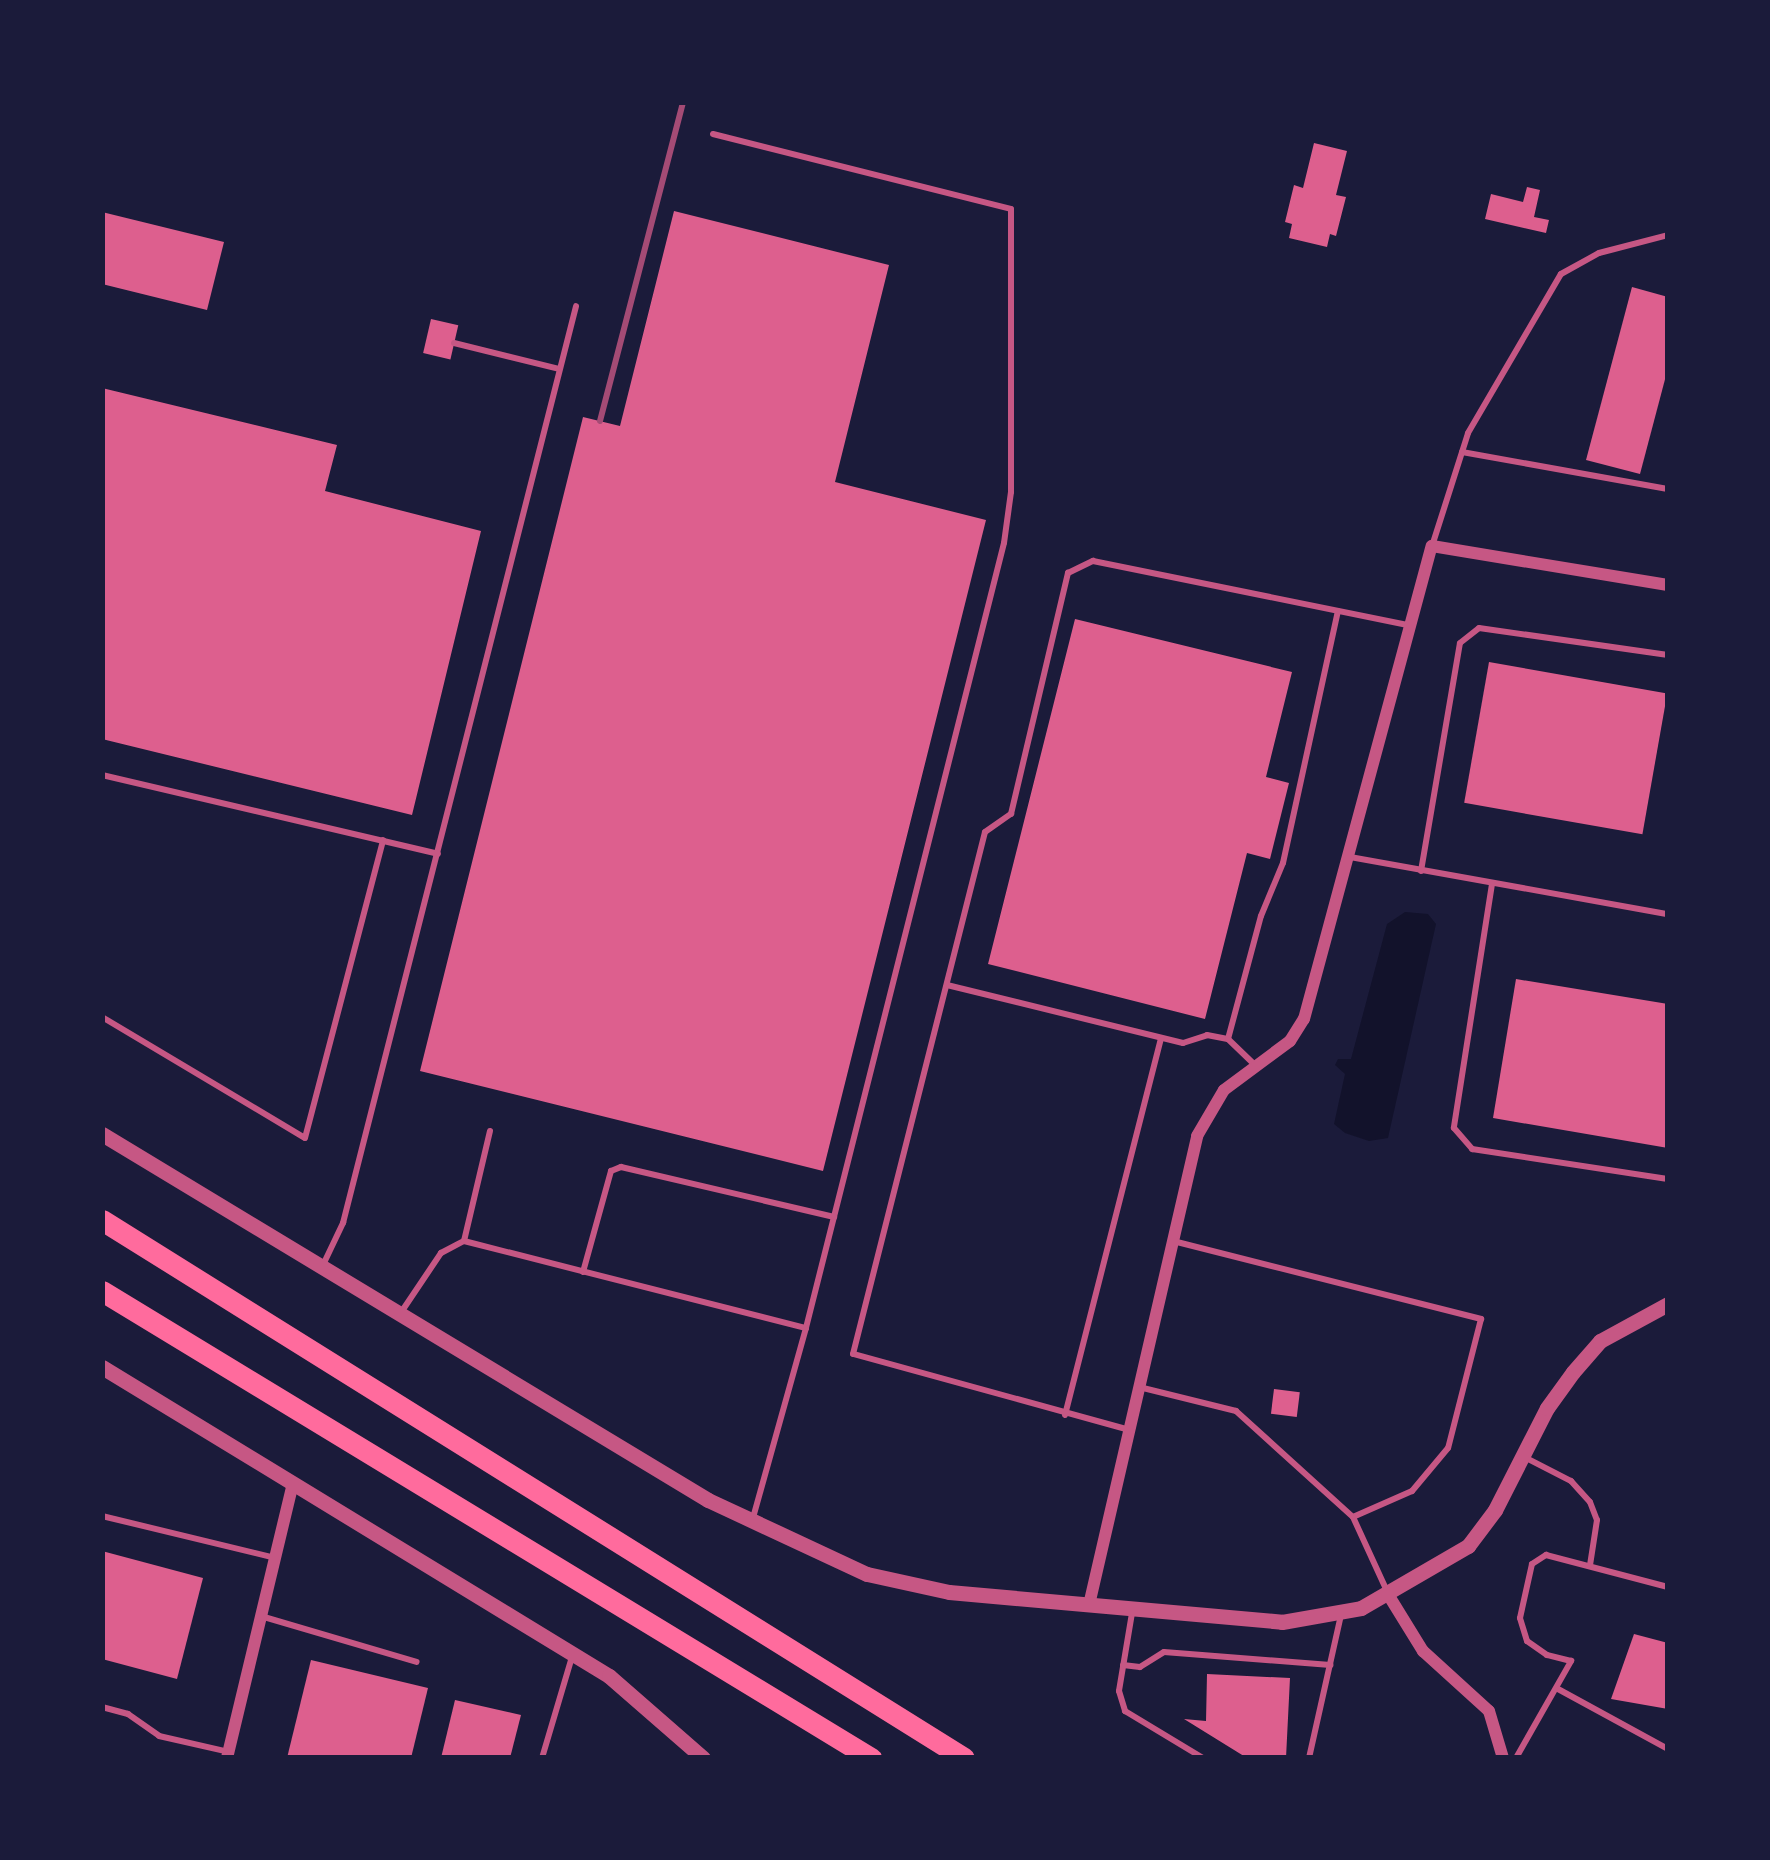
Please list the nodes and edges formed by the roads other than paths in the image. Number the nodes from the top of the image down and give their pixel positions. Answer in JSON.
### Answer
{"nodes":[{"id":1,"x":713,"y":134,"type":"dead end"},
{"id":2,"x":1668,"y":235,"type":"edge"},
{"id":3,"x":575,"y":306,"type":"dead end"},
{"id":4,"x":454,"y":343,"type":"dead end"},
{"id":5,"x":559,"y":369,"type":"junction"},
{"id":6,"x":1462,"y":452,"type":"junction"},
{"id":7,"x":1668,"y":489,"type":"edge"},
{"id":8,"x":1432,"y":546,"type":"junction"},
{"id":9,"x":1668,"y":585,"type":"edge"},
{"id":10,"x":1338,"y":611,"type":"junction"},
{"id":11,"x":1412,"y":626,"type":"junction"},
{"id":12,"x":1668,"y":655,"type":"edge"},
{"id":13,"x":102,"y":775,"type":"edge"},
{"id":14,"x":383,"y":840,"type":"junction"},
{"id":15,"x":437,"y":854,"type":"junction"},
{"id":16,"x":1350,"y":857,"type":"junction"},
{"id":17,"x":1421,"y":871,"type":"junction"},
{"id":18,"x":1492,"y":884,"type":"junction"},
{"id":19,"x":1668,"y":914,"type":"edge"},
{"id":20,"x":946,"y":985,"type":"junction"},
{"id":21,"x":102,"y":1017,"type":"edge"},
{"id":22,"x":1161,"y":1038,"type":"junction"},
{"id":23,"x":1228,"y":1039,"type":"junction"},
{"id":24,"x":1256,"y":1066,"type":"junction"},
{"id":25,"x":490,"y":1130,"type":"dead end"},
{"id":26,"x":102,"y":1134,"type":"edge"},
{"id":27,"x":1668,"y":1179,"type":"edge"},
{"id":28,"x":834,"y":1217,"type":"junction"},
{"id":29,"x":102,"y":1220,"type":"edge"},
{"id":30,"x":464,"y":1241,"type":"junction"},
{"id":31,"x":1173,"y":1241,"type":"junction"},
{"id":32,"x":322,"y":1267,"type":"junction"},
{"id":33,"x":583,"y":1272,"type":"junction"},
{"id":34,"x":102,"y":1291,"type":"edge"},
{"id":35,"x":1668,"y":1304,"type":"edge"},
{"id":36,"x":400,"y":1314,"type":"junction"},
{"id":37,"x":806,"y":1328,"type":"junction"},
{"id":38,"x":102,"y":1367,"type":"edge"},
{"id":39,"x":1139,"y":1387,"type":"junction"},
{"id":40,"x":1065,"y":1414,"type":"junction"},
{"id":41,"x":1130,"y":1430,"type":"junction"},
{"id":42,"x":1524,"y":1457,"type":"junction"},
{"id":43,"x":293,"y":1483,"type":"junction"},
{"id":44,"x":102,"y":1516,"type":"edge"},
{"id":45,"x":1353,"y":1517,"type":"junction"},
{"id":46,"x":752,"y":1521,"type":"junction"},
{"id":47,"x":275,"y":1558,"type":"junction"},
{"id":48,"x":1590,"y":1565,"type":"junction"},
{"id":49,"x":1668,"y":1587,"type":"edge"},
{"id":50,"x":1389,"y":1596,"type":"junction"},
{"id":51,"x":1089,"y":1605,"type":"junction"},
{"id":52,"x":1133,"y":1609,"type":"junction"},
{"id":53,"x":1341,"y":1615,"type":"junction"},
{"id":54,"x":261,"y":1616,"type":"junction"},
{"id":55,"x":574,"y":1654,"type":"junction"},
{"id":56,"x":417,"y":1662,"type":"dead end"},
{"id":57,"x":1123,"y":1665,"type":"junction"},
{"id":58,"x":1330,"y":1666,"type":"junction"},
{"id":59,"x":1558,"y":1689,"type":"junction"},
{"id":60,"x":102,"y":1707,"type":"edge"},
{"id":61,"x":797,"y":1713,"type":"junction"},
{"id":62,"x":898,"y":1717,"type":"junction"},
{"id":63,"x":1668,"y":1749,"type":"edge"},
{"id":64,"x":228,"y":1755,"type":"edge"},
{"id":65,"x":542,"y":1758,"type":"edge"},
{"id":66,"x":703,"y":1758,"type":"edge"},
{"id":67,"x":854,"y":1758,"type":"edge"},
{"id":68,"x":871,"y":1758,"type":"edge"},
{"id":69,"x":964,"y":1758,"type":"edge"},
{"id":70,"x":977,"y":1758,"type":"edge"},
{"id":71,"x":1203,"y":1758,"type":"edge"},
{"id":72,"x":1309,"y":1758,"type":"edge"},
{"id":73,"x":1503,"y":1758,"type":"edge"},
{"id":74,"x":1516,"y":1758,"type":"edge"}],
"edges":[{"from":1,"to":28,"type":"lane"},
{"from":2,"to":6,"type":"lane"},
{"from":3,"to":5,"type":"lane"},
{"from":4,"to":5,"type":"lane"},
{"from":5,"to":15,"type":"lane"},
{"from":6,"to":7,"type":"lane"},
{"from":6,"to":8,"type":"lane"},
{"from":8,"to":9,"type":"street"},
{"from":8,"to":11,"type":"street"},
{"from":10,"to":11,"type":"lane"},
{"from":10,"to":20,"type":"lane"},
{"from":10,"to":23,"type":"lane"},
{"from":11,"to":16,"type":"street"},
{"from":12,"to":17,"type":"lane"},
{"from":13,"to":14,"type":"lane"},
{"from":14,"to":15,"type":"lane"},
{"from":14,"to":21,"type":"lane"},
{"from":15,"to":32,"type":"lane"},
{"from":16,"to":17,"type":"lane"},
{"from":16,"to":24,"type":"street"},
{"from":17,"to":18,"type":"lane"},
{"from":18,"to":19,"type":"lane"},
{"from":18,"to":27,"type":"lane"},
{"from":20,"to":22,"type":"lane"},
{"from":20,"to":40,"type":"lane"},
{"from":22,"to":23,"type":"lane"},
{"from":22,"to":40,"type":"lane"},
{"from":23,"to":24,"type":"lane"},
{"from":24,"to":31,"type":"street"},
{"from":25,"to":30,"type":"lane"},
{"from":26,"to":32,"type":"street"},
{"from":28,"to":33,"type":"lane"},
{"from":28,"to":37,"type":"lane"},
{"from":29,"to":62,"type":"highway"},
{"from":30,"to":33,"type":"lane"},
{"from":30,"to":36,"type":"lane"},
{"from":31,"to":39,"type":"street"},
{"from":31,"to":45,"type":"lane"},
{"from":32,"to":36,"type":"street"},
{"from":33,"to":37,"type":"lane"},
{"from":34,"to":61,"type":"highway"},
{"from":35,"to":42,"type":"street"},
{"from":36,"to":46,"type":"street"},
{"from":37,"to":46,"type":"lane"},
{"from":38,"to":43,"type":"street"},
{"from":39,"to":41,"type":"street"},
{"from":39,"to":45,"type":"lane"},
{"from":40,"to":41,"type":"lane"},
{"from":41,"to":51,"type":"street"},
{"from":42,"to":48,"type":"lane"},
{"from":42,"to":50,"type":"street"},
{"from":43,"to":47,"type":"street"},
{"from":43,"to":55,"type":"street"},
{"from":44,"to":47,"type":"lane"},
{"from":45,"to":50,"type":"lane"},
{"from":46,"to":51,"type":"street"},
{"from":47,"to":54,"type":"street"},
{"from":48,"to":49,"type":"lane"},
{"from":48,"to":59,"type":"lane"},
{"from":50,"to":53,"type":"street"},
{"from":50,"to":73,"type":"street"},
{"from":51,"to":52,"type":"street"},
{"from":52,"to":53,"type":"street"},
{"from":52,"to":57,"type":"lane"},
{"from":53,"to":58,"type":"lane"},
{"from":54,"to":56,"type":"lane"},
{"from":54,"to":64,"type":"street"},
{"from":55,"to":65,"type":"lane"},
{"from":55,"to":66,"type":"street"},
{"from":57,"to":58,"type":"lane"},
{"from":57,"to":71,"type":"lane"},
{"from":58,"to":72,"type":"lane"},
{"from":59,"to":63,"type":"lane"},
{"from":59,"to":74,"type":"lane"},
{"from":60,"to":64,"type":"lane"},
{"from":61,"to":67,"type":"highway"},
{"from":61,"to":68,"type":"highway"},
{"from":62,"to":69,"type":"highway"},
{"from":62,"to":70,"type":"highway"}]}
